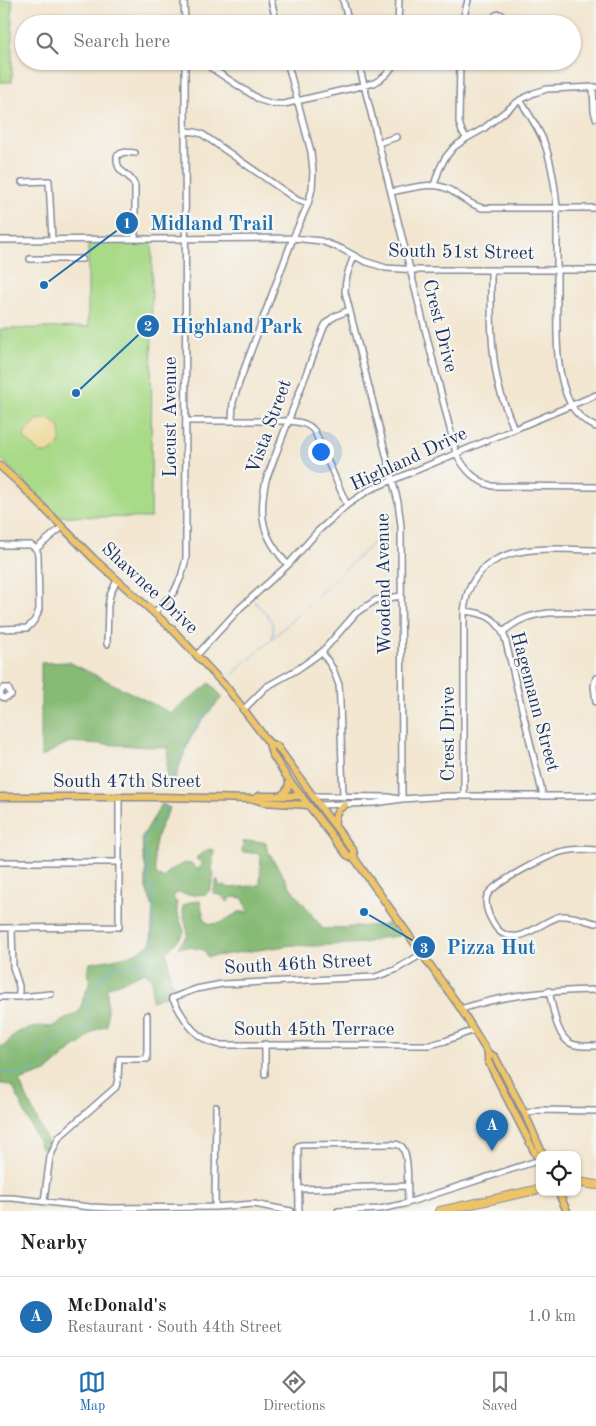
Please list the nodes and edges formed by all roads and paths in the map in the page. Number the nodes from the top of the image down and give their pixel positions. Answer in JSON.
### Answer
{"nodes":[{"id":1,"x":184,"y":0,"type":"edge"},
{"id":2,"x":271,"y":0,"type":"edge"},
{"id":3,"x":343,"y":0,"type":"edge"},
{"id":4,"x":398,"y":0,"type":"edge"},
{"id":5,"x":468,"y":0,"type":"edge"},
{"id":6,"x":185,"y":15,"type":"edge"},
{"id":7,"x":275,"y":15,"type":"edge"},
{"id":8,"x":347,"y":15,"type":"edge"},
{"id":9,"x":398,"y":15,"type":"edge"},
{"id":10,"x":465,"y":15,"type":"edge"},
{"id":11,"x":185,"y":70,"type":"edge"},
{"id":12,"x":214,"y":70,"type":"edge"},
{"id":13,"x":289,"y":70,"type":"edge"},
{"id":14,"x":360,"y":70,"type":"edge"},
{"id":15,"x":391,"y":70,"type":"edge"},
{"id":16,"x":460,"y":70,"type":"edge"},
{"id":17,"x":364,"y":86,"type":"junction"},
{"id":18,"x":594,"y":87,"type":"edge"},
{"id":19,"x":520,"y":100,"type":"junction"},
{"id":20,"x":298,"y":102,"type":"junction"},
{"id":21,"x":596,"y":118,"type":"edge"},
{"id":22,"x":185,"y":131,"type":"junction"},
{"id":23,"x":397,"y":137,"type":"dead end"},
{"id":24,"x":467,"y":138,"type":"junction"},
{"id":25,"x":378,"y":142,"type":"junction"},
{"id":26,"x":135,"y":153,"type":"dead end"},
{"id":27,"x":22,"y":182,"type":"dead end"},
{"id":28,"x":434,"y":185,"type":"junction"},
{"id":29,"x":391,"y":192,"type":"junction"},
{"id":30,"x":308,"y":204,"type":"junction"},
{"id":31,"x":556,"y":208,"type":"junction"},
{"id":32,"x":596,"y":208,"type":"edge"},
{"id":33,"x":293,"y":238,"type":"junction"},
{"id":34,"x":52,"y":239,"type":"junction"},
{"id":35,"x":135,"y":239,"type":"junction"},
{"id":36,"x":186,"y":239,"type":"junction"},
{"id":37,"x":0,"y":240,"type":"edge"},
{"id":38,"x":354,"y":256,"type":"junction"},
{"id":39,"x":30,"y":259,"type":"dead end"},
{"id":40,"x":82,"y":259,"type":"dead end"},
{"id":41,"x":410,"y":270,"type":"junction"},
{"id":42,"x":491,"y":270,"type":"junction"},
{"id":43,"x":557,"y":270,"type":"junction"},
{"id":44,"x":596,"y":270,"type":"edge"},
{"id":45,"x":349,"y":310,"type":"junction"},
{"id":46,"x":596,"y":395,"type":"edge"},
{"id":47,"x":571,"y":406,"type":"junction"},
{"id":48,"x":186,"y":420,"type":"junction"},
{"id":49,"x":232,"y":421,"type":"junction"},
{"id":50,"x":288,"y":421,"type":"junction"},
{"id":51,"x":596,"y":427,"type":"edge"},
{"id":52,"x":514,"y":429,"type":"junction"},
{"id":53,"x":456,"y":453,"type":"junction"},
{"id":54,"x":1,"y":469,"type":"edge"},
{"id":55,"x":392,"y":480,"type":"junction"},
{"id":56,"x":596,"y":487,"type":"edge"},
{"id":57,"x":347,"y":505,"type":"junction"},
{"id":58,"x":62,"y":527,"type":"junction"},
{"id":59,"x":0,"y":545,"type":"edge"},
{"id":60,"x":36,"y":549,"type":"junction"},
{"id":61,"x":596,"y":550,"type":"edge"},
{"id":62,"x":288,"y":565,"type":"junction"},
{"id":63,"x":117,"y":580,"type":"junction"},
{"id":64,"x":401,"y":596,"type":"junction"},
{"id":65,"x":464,"y":611,"type":"junction"},
{"id":66,"x":155,"y":612,"type":"junction"},
{"id":67,"x":596,"y":613,"type":"edge"},
{"id":68,"x":0,"y":629,"type":"edge"},
{"id":69,"x":502,"y":632,"type":"junction"},
{"id":70,"x":107,"y":644,"type":"dead end"},
{"id":71,"x":322,"y":652,"type":"junction"},
{"id":72,"x":197,"y":655,"type":"junction"},
{"id":73,"x":596,"y":678,"type":"edge"},
{"id":74,"x":596,"y":702,"type":"edge"},
{"id":75,"x":244,"y":710,"type":"junction"},
{"id":76,"x":269,"y":743,"type":"junction"},
{"id":77,"x":289,"y":780,"type":"junction"},
{"id":78,"x":0,"y":796,"type":"edge"},
{"id":79,"x":119,"y":796,"type":"junction"},
{"id":80,"x":280,"y":796,"type":"junction"},
{"id":81,"x":300,"y":796,"type":"junction"},
{"id":82,"x":313,"y":796,"type":"junction"},
{"id":83,"x":464,"y":796,"type":"junction"},
{"id":84,"x":543,"y":796,"type":"junction"},
{"id":85,"x":596,"y":796,"type":"edge"},
{"id":86,"x":343,"y":797,"type":"junction"},
{"id":87,"x":254,"y":799,"type":"junction"},
{"id":88,"x":402,"y":799,"type":"junction"},
{"id":89,"x":308,"y":805,"type":"junction"},
{"id":90,"x":319,"y":805,"type":"junction"},
{"id":91,"x":344,"y":805,"type":"junction"},
{"id":92,"x":335,"y":827,"type":"junction"},
{"id":93,"x":596,"y":850,"type":"edge"},
{"id":94,"x":355,"y":859,"type":"junction"},
{"id":95,"x":0,"y":862,"type":"edge"},
{"id":96,"x":120,"y":862,"type":"junction"},
{"id":97,"x":596,"y":923,"type":"edge"},
{"id":98,"x":0,"y":928,"type":"edge"},
{"id":99,"x":12,"y":928,"type":"junction"},
{"id":100,"x":422,"y":954,"type":"junction"},
{"id":101,"x":596,"y":990,"type":"edge"},
{"id":102,"x":550,"y":991,"type":"junction"},
{"id":103,"x":51,"y":994,"type":"dead end"},
{"id":104,"x":0,"y":997,"type":"edge"},
{"id":105,"x":19,"y":997,"type":"junction"},
{"id":106,"x":172,"y":998,"type":"joint"},
{"id":107,"x":461,"y":1009,"type":"junction"},
{"id":108,"x":147,"y":1015,"type":"dead end"},
{"id":109,"x":474,"y":1030,"type":"junction"},
{"id":110,"x":265,"y":1044,"type":"junction"},
{"id":111,"x":596,"y":1046,"type":"edge"},
{"id":112,"x":488,"y":1053,"type":"junction"},
{"id":113,"x":265,"y":1074,"type":"dead end"},
{"id":114,"x":506,"y":1078,"type":"junction"},
{"id":115,"x":499,"y":1082,"type":"junction"},
{"id":116,"x":216,"y":1107,"type":"dead end"},
{"id":117,"x":596,"y":1111,"type":"edge"},
{"id":118,"x":525,"y":1114,"type":"junction"},
{"id":119,"x":518,"y":1118,"type":"junction"},
{"id":120,"x":541,"y":1151,"type":"edge"},
{"id":121,"x":536,"y":1155,"type":"edge"},
{"id":122,"x":536,"y":1160,"type":"edge"},
{"id":123,"x":581,"y":1183,"type":"edge"},
{"id":124,"x":596,"y":1185,"type":"edge"},
{"id":125,"x":407,"y":1186,"type":"junction"},
{"id":126,"x":536,"y":1187,"type":"edge"},
{"id":127,"x":536,"y":1189,"type":"edge"},
{"id":128,"x":299,"y":1190,"type":"junction"},
{"id":129,"x":530,"y":1190,"type":"junction"},
{"id":130,"x":560,"y":1196,"type":"edge"},
{"id":131,"x":0,"y":1198,"type":"edge"},
{"id":132,"x":44,"y":1201,"type":"junction"},
{"id":133,"x":408,"y":1202,"type":"junction"},
{"id":134,"x":215,"y":1207,"type":"junction"},
{"id":135,"x":291,"y":1211,"type":"edge"},
{"id":136,"x":299,"y":1211,"type":"edge"},
{"id":137,"x":338,"y":1211,"type":"edge"},
{"id":138,"x":440,"y":1211,"type":"edge"},
{"id":139,"x":567,"y":1211,"type":"edge"}],
"edges":[{"from":1,"to":6,"type":"street"},
{"from":2,"to":7,"type":"street"},
{"from":3,"to":8,"type":"street"},
{"from":4,"to":9,"type":"street"},
{"from":5,"to":10,"type":"street"},
{"from":11,"to":22,"type":"street","name":"Locust Avenue"},
{"from":12,"to":20,"type":"street"},
{"from":13,"to":20,"type":"street"},
{"from":14,"to":17,"type":"street","name":"Crest Drive"},
{"from":15,"to":17,"type":"street"},
{"from":16,"to":24,"type":"street"},
{"from":17,"to":20,"type":"street"},
{"from":17,"to":25,"type":"street","name":"Crest Drive"},
{"from":18,"to":19,"type":"street"},
{"from":18,"to":21,"type":"street"},
{"from":19,"to":24,"type":"street"},
{"from":19,"to":31,"type":"street"},
{"from":20,"to":30,"type":"street"},
{"from":22,"to":30,"type":"street"},
{"from":22,"to":36,"type":"street","name":"Locust Avenue"},
{"from":23,"to":25,"type":"street"},
{"from":24,"to":28,"type":"street"},
{"from":25,"to":29,"type":"street","name":"Crest Drive"},
{"from":26,"to":35,"type":"street"},
{"from":27,"to":34,"type":"street"},
{"from":28,"to":29,"type":"street"},
{"from":28,"to":31,"type":"street"},
{"from":29,"to":41,"type":"street","name":"Crest Drive"},
{"from":30,"to":33,"type":"street"},
{"from":31,"to":32,"type":"street"},
{"from":31,"to":43,"type":"street"},
{"from":33,"to":36,"type":"street","name":"South 51st Street"},
{"from":33,"to":38,"type":"street","name":"South 51st Street"},
{"from":33,"to":49,"type":"street"},
{"from":34,"to":35,"type":"street","name":"South 51st Street"},
{"from":34,"to":37,"type":"street","name":"South 51st Street"},
{"from":35,"to":36,"type":"street","name":"South 51st Street"},
{"from":36,"to":48,"type":"street","name":"Locust Avenue"},
{"from":38,"to":41,"type":"street","name":"South 51st Street"},
{"from":38,"to":45,"type":"street","name":"Woodend Avenue"},
{"from":39,"to":40,"type":"street"},
{"from":41,"to":42,"type":"street","name":"South 51st Street"},
{"from":41,"to":53,"type":"street","name":"Crest Drive"},
{"from":42,"to":43,"type":"street","name":"South 51st Street"},
{"from":42,"to":52,"type":"street"},
{"from":43,"to":44,"type":"street","name":"South 51st Street"},
{"from":43,"to":47,"type":"street"},
{"from":45,"to":50,"type":"street","name":"Vista Street"},
{"from":45,"to":55,"type":"street","name":"Woodend Avenue"},
{"from":46,"to":47,"type":"street","name":"Highland Drive"},
{"from":47,"to":51,"type":"street"},
{"from":47,"to":52,"type":"street","name":"Highland Drive"},
{"from":48,"to":49,"type":"street"},
{"from":48,"to":66,"type":"street","name":"Locust Avenue"},
{"from":49,"to":50,"type":"street"},
{"from":50,"to":57,"type":"street"},
{"from":50,"to":62,"type":"street","name":"Vista Street"},
{"from":52,"to":53,"type":"street","name":"Highland Drive"},
{"from":53,"to":55,"type":"street","name":"Highland Drive"},
{"from":53,"to":56,"type":"street","name":"Crest Drive"},
{"from":54,"to":58,"type":"main road","name":"Shawnee Drive"},
{"from":55,"to":57,"type":"street","name":"Highland Drive"},
{"from":55,"to":64,"type":"street","name":"Woodend Avenue"},
{"from":57,"to":62,"type":"street","name":"Highland Drive"},
{"from":58,"to":60,"type":"street"},
{"from":58,"to":63,"type":"main road","name":"Shawnee Drive"},
{"from":59,"to":60,"type":"street"},
{"from":60,"to":68,"type":"street"},
{"from":61,"to":65,"type":"street","name":"Crest Drive"},
{"from":62,"to":72,"type":"street","name":"Highland Drive"},
{"from":63,"to":66,"type":"main road","name":"Shawnee Drive"},
{"from":63,"to":70,"type":"street"},
{"from":64,"to":71,"type":"street"},
{"from":64,"to":88,"type":"street","name":"Woodend Avenue"},
{"from":65,"to":69,"type":"street","name":"Hagemann Street"},
{"from":65,"to":83,"type":"street","name":"Crest Drive"},
{"from":66,"to":72,"type":"main road","name":"Shawnee Drive"},
{"from":67,"to":69,"type":"street"},
{"from":69,"to":84,"type":"street","name":"Hagemann Street"},
{"from":71,"to":75,"type":"street"},
{"from":71,"to":86,"type":"street"},
{"from":72,"to":75,"type":"main road","name":"Shawnee Drive"},
{"from":73,"to":74,"type":"street"},
{"from":75,"to":76,"type":"main road","name":"Shawnee Drive"},
{"from":76,"to":77,"type":"main road","name":"Shawnee Drive"},
{"from":76,"to":82,"type":"main road","name":"Shawnee Drive"},
{"from":77,"to":80,"type":"main road"},
{"from":77,"to":81,"type":"main road","name":"Shawnee Drive"},
{"from":78,"to":79,"type":"main road","name":"South 47th Street"},
{"from":79,"to":87,"type":"main road","name":"South 47th Street"},
{"from":79,"to":96,"type":"street"},
{"from":80,"to":81,"type":"main road","name":"South 47th Street"},
{"from":80,"to":87,"type":"main road","name":"South 47th Street"},
{"from":81,"to":82,"type":"main road","name":"South 47th Street"},
{"from":81,"to":89,"type":"main road","name":"Shawnee Drive"},
{"from":82,"to":86,"type":"street","name":"South 47th Street"},
{"from":82,"to":90,"type":"main road","name":"Shawnee Drive"},
{"from":83,"to":84,"type":"street","name":"South 47th Street"},
{"from":83,"to":88,"type":"street","name":"South 47th Street"},
{"from":84,"to":85,"type":"street","name":"South 47th Street"},
{"from":86,"to":88,"type":"street","name":"South 47th Street"},
{"from":87,"to":89,"type":"main road","name":"South 47th Street"},
{"from":88,"to":91,"type":"street","name":"South 47th Street"},
{"from":89,"to":90,"type":"main road","name":"South 47th Street"},
{"from":89,"to":94,"type":"main road","name":"Shawnee Drive"},
{"from":90,"to":91,"type":"street","name":"South 47th Street"},
{"from":90,"to":92,"type":"main road","name":"Shawnee Drive"},
{"from":91,"to":92,"type":"main road"},
{"from":92,"to":94,"type":"main road","name":"Shawnee Drive"},
{"from":93,"to":97,"type":"street"},
{"from":94,"to":100,"type":"main road","name":"Shawnee Drive"},
{"from":95,"to":96,"type":"street"},
{"from":96,"to":99,"type":"street"},
{"from":98,"to":99,"type":"street"},
{"from":99,"to":105,"type":"street"},
{"from":100,"to":106,"type":"street","name":"South 46th Street"},
{"from":100,"to":107,"type":"main road","name":"Shawnee Drive"},
{"from":101,"to":102,"type":"street"},
{"from":102,"to":107,"type":"street"},
{"from":102,"to":111,"type":"street"},
{"from":103,"to":105,"type":"street"},
{"from":104,"to":105,"type":"street"},
{"from":106,"to":110,"type":"street","name":"South 45th Terrace"},
{"from":107,"to":109,"type":"main road","name":"Shawnee Drive"},
{"from":108,"to":132,"type":"street"},
{"from":109,"to":110,"type":"street","name":"South 45th Terrace"},
{"from":109,"to":112,"type":"main road","name":"Shawnee Drive"},
{"from":110,"to":113,"type":"street"},
{"from":112,"to":114,"type":"main road","name":"Shawnee Drive"},
{"from":112,"to":115,"type":"main road","name":"Shawnee Drive"},
{"from":114,"to":115,"type":"main road"},
{"from":114,"to":118,"type":"main road","name":"Shawnee Drive"},
{"from":115,"to":119,"type":"main road","name":"Shawnee Drive"},
{"from":116,"to":134,"type":"street"},
{"from":117,"to":118,"type":"street"},
{"from":118,"to":119,"type":"main road"},
{"from":118,"to":120,"type":"main road","name":"Shawnee Drive"},
{"from":119,"to":121,"type":"main road","name":"Shawnee Drive"},
{"from":122,"to":133,"type":"street"},
{"from":123,"to":124,"type":"highway"},
{"from":125,"to":128,"type":"street"},
{"from":125,"to":128,"type":"street"},
{"from":125,"to":133,"type":"street"},
{"from":126,"to":129,"type":"highway"},
{"from":127,"to":129,"type":"highway"},
{"from":128,"to":136,"type":"street"},
{"from":129,"to":138,"type":"highway"},
{"from":130,"to":139,"type":"main road"},
{"from":131,"to":132,"type":"street"},
{"from":132,"to":134,"type":"street"},
{"from":133,"to":137,"type":"street"},
{"from":134,"to":135,"type":"street"}]}
